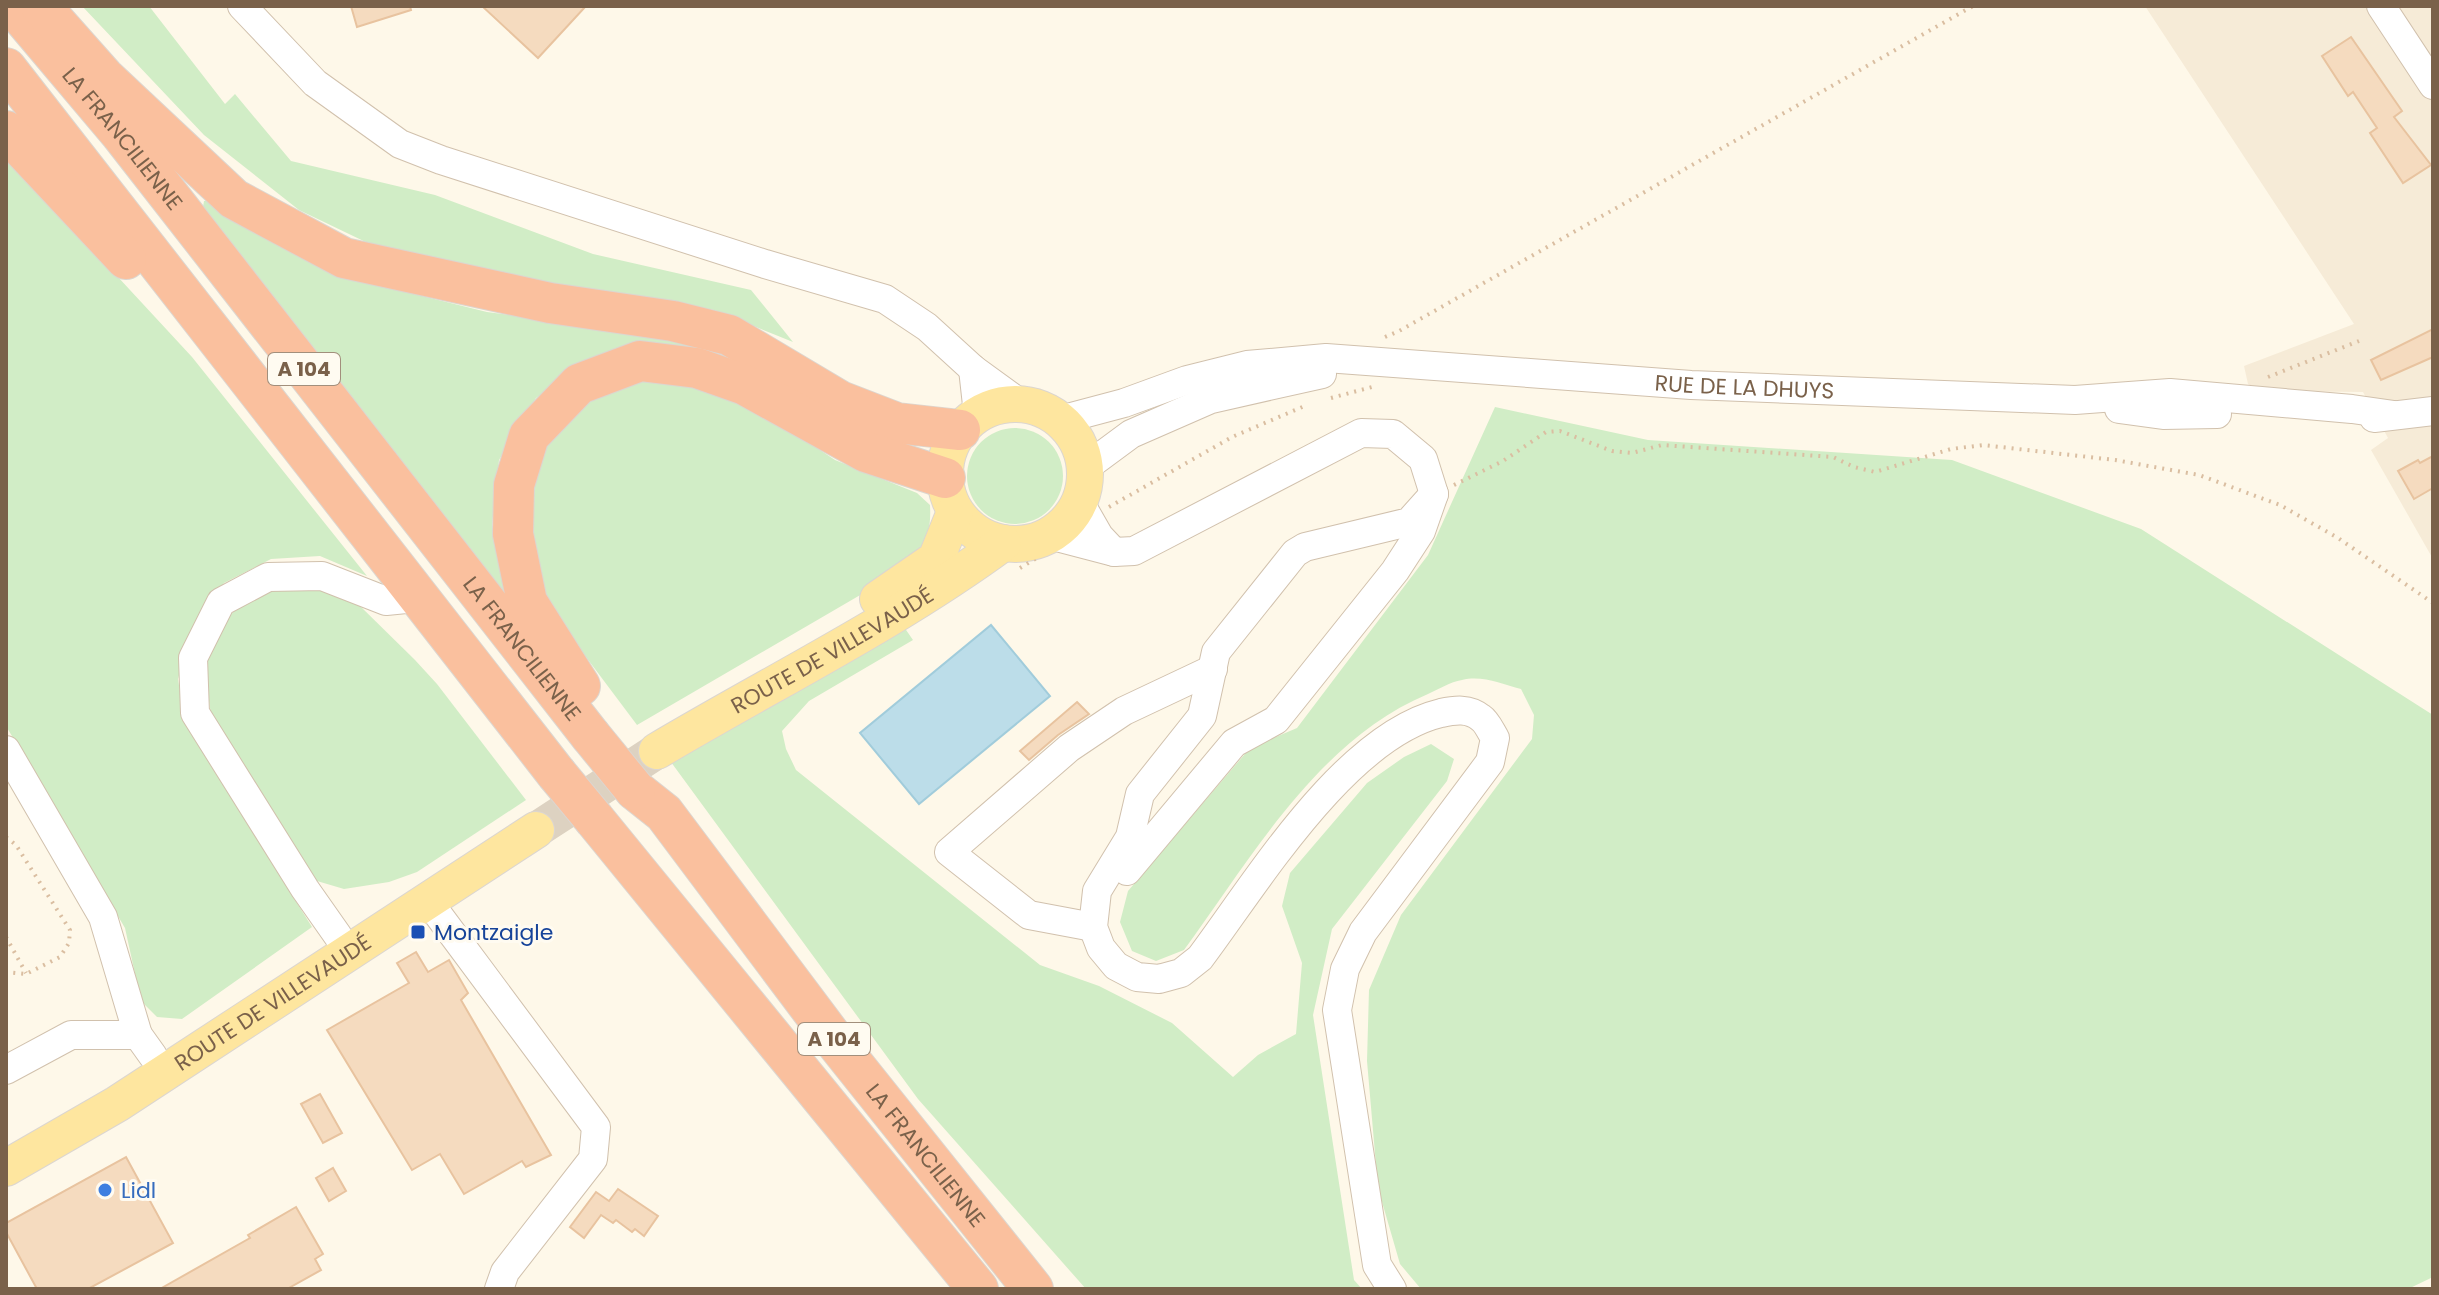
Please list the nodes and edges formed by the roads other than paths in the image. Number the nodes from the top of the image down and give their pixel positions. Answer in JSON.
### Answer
{"nodes":[{"id":1,"x":13,"y":6,"type":"edge"},
{"id":2,"x":41,"y":6,"type":"edge"},
{"id":3,"x":242,"y":6,"type":"edge"},
{"id":4,"x":2381,"y":6,"type":"edge"},
{"id":5,"x":6,"y":68,"type":"edge"},
{"id":6,"x":2433,"y":85,"type":"edge"},
{"id":7,"x":6,"y":131,"type":"edge"},
{"id":8,"x":215,"y":334,"type":"junction"},
{"id":9,"x":1382,"y":356,"type":"junction"},
{"id":10,"x":973,"y":369,"type":"junction"},
{"id":11,"x":1021,"y":404,"type":"junction"},
{"id":12,"x":2433,"y":411,"type":"edge"},
{"id":13,"x":1060,"y":420,"type":"junction"},
{"id":14,"x":969,"y":422,"type":"junction"},
{"id":15,"x":1434,"y":494,"type":"junction"},
{"id":16,"x":950,"y":495,"type":"junction"},
{"id":17,"x":1084,"y":496,"type":"junction"},
{"id":18,"x":1056,"y":537,"type":"junction"},
{"id":19,"x":1114,"y":552,"type":"junction"},
{"id":20,"x":1011,"y":556,"type":"junction"},
{"id":21,"x":416,"y":598,"type":"junction"},
{"id":22,"x":1213,"y":669,"type":"junction"},
{"id":23,"x":600,"y":729,"type":"junction"},
{"id":24,"x":6,"y":750,"type":"edge"},
{"id":25,"x":651,"y":774,"type":"junction"},
{"id":26,"x":1146,"y":826,"type":"junction"},
{"id":27,"x":428,"y":901,"type":"junction"},
{"id":28,"x":1094,"y":920,"type":"junction"},
{"id":29,"x":338,"y":936,"type":"junction"},
{"id":30,"x":145,"y":1046,"type":"junction"},
{"id":31,"x":6,"y":1070,"type":"edge"},
{"id":32,"x":6,"y":1141,"type":"edge"},
{"id":33,"x":6,"y":1168,"type":"edge"},
{"id":34,"x":499,"y":1289,"type":"edge"},
{"id":35,"x":978,"y":1289,"type":"edge"},
{"id":36,"x":1033,"y":1289,"type":"edge"},
{"id":37,"x":1392,"y":1289,"type":"edge"}],
"edges":[{"from":1,"to":23,"type":"highway","name":"LA FRANCILIENNE","number":"A 104"},
{"from":2,"to":14,"type":"highway"},
{"from":3,"to":10,"type":"street"},
{"from":4,"to":6,"type":"street"},
{"from":5,"to":8,"type":"highway","name":"LA FRANCILIENNE","number":"A 104"},
{"from":7,"to":8,"type":"highway"},
{"from":8,"to":21,"type":"highway","name":"LA FRANCILIENNE","number":"A 104"},
{"from":9,"to":12,"type":"street","name":"RUE DE LA DHUYS"},
{"from":9,"to":13,"type":"street","name":"RUE DE LA DHUYS"},
{"from":9,"to":17,"type":"street","name":"RUE DE LA DHUYS"},
{"from":10,"to":11,"type":"street"},
{"from":10,"to":14,"type":"street"},
{"from":11,"to":13,"type":"main road"},
{"from":11,"to":14,"type":"main road"},
{"from":13,"to":17,"type":"main road"},
{"from":14,"to":16,"type":"main road"},
{"from":15,"to":19,"type":"street"},
{"from":15,"to":22,"type":"street"},
{"from":15,"to":26,"type":"street"},
{"from":16,"to":20,"type":"main road"},
{"from":16,"to":23,"type":"highway"},
{"from":16,"to":25,"type":"main road","name":"ROUTE DE VILLEVAUDÉ"},
{"from":17,"to":18,"type":"main road"},
{"from":17,"to":19,"type":"street"},
{"from":18,"to":19,"type":"street"},
{"from":18,"to":20,"type":"main road"},
{"from":20,"to":25,"type":"main road","name":"ROUTE DE VILLEVAUDÉ"},
{"from":21,"to":29,"type":"street"},
{"from":21,"to":35,"type":"highway","name":"LA FRANCILIENNE","number":"A 104","bridge":true},
{"from":22,"to":26,"type":"street"},
{"from":22,"to":28,"type":"street"},
{"from":23,"to":25,"type":"highway","name":"LA FRANCILIENNE"},
{"from":24,"to":30,"type":"street"},
{"from":25,"to":36,"type":"highway","name":"LA FRANCILIENNE","number":"A 104"},
{"from":26,"to":28,"type":"street"},
{"from":27,"to":29,"type":"main road","name":"ROUTE DE VILLEVAUDÉ"},
{"from":27,"to":33,"type":"main road","name":"ROUTE DE VILLEVAUDÉ"},
{"from":27,"to":34,"type":"street"},
{"from":28,"to":37,"type":"street"},
{"from":29,"to":30,"type":"main road","name":"ROUTE DE VILLEVAUDÉ"},
{"from":30,"to":31,"type":"street"},
{"from":30,"to":32,"type":"main road","name":"ROUTE DE VILLEVAUDÉ"}]}
